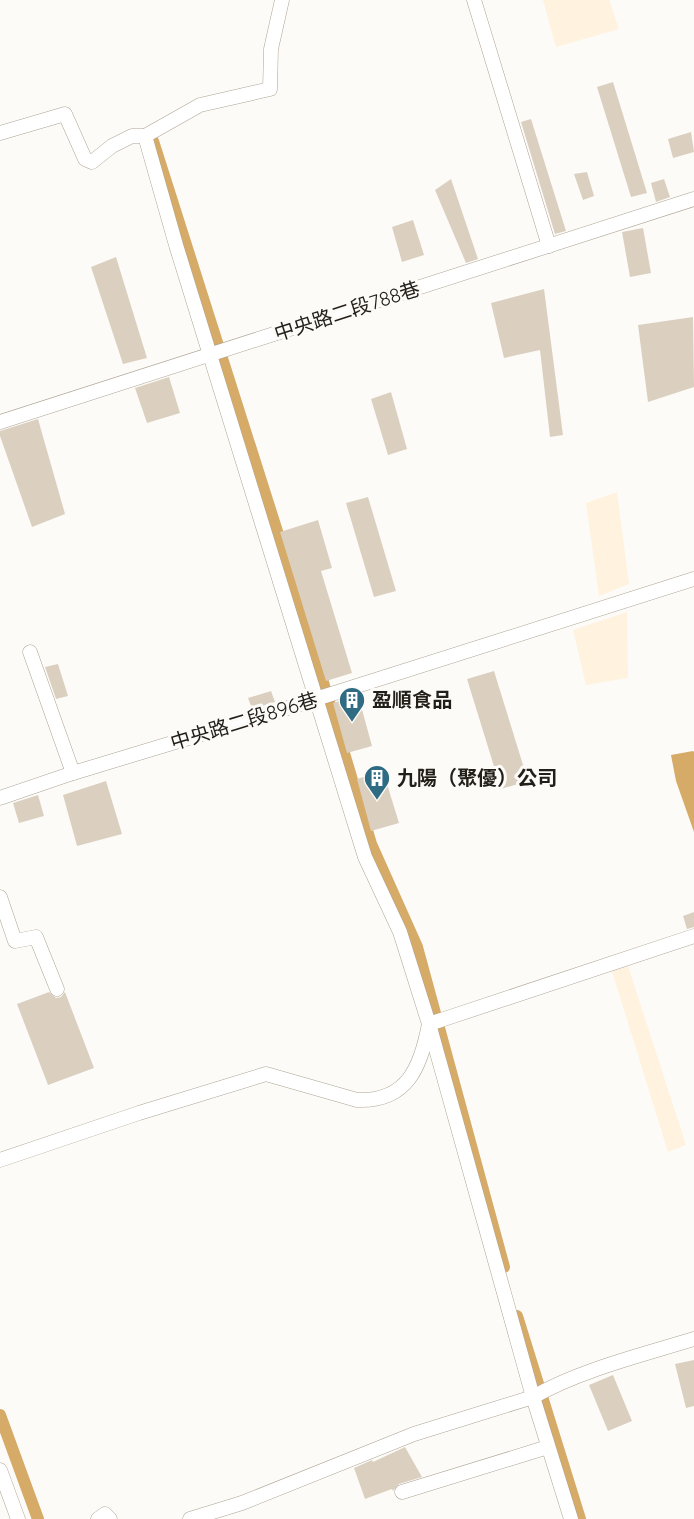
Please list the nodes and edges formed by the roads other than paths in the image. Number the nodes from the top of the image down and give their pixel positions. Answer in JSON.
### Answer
{"nodes":[{"id":1,"x":282,"y":0,"type":"edge"},
{"id":2,"x":474,"y":0,"type":"edge"},
{"id":3,"x":0,"y":133,"type":"edge"},
{"id":4,"x":146,"y":136,"type":"junction"},
{"id":5,"x":694,"y":199,"type":"edge"},
{"id":6,"x":549,"y":246,"type":"junction"},
{"id":7,"x":212,"y":354,"type":"junction"},
{"id":8,"x":0,"y":422,"type":"edge"},
{"id":9,"x":694,"y":579,"type":"edge"},
{"id":10,"x":30,"y":652,"type":"dead end"},
{"id":11,"x":316,"y":699,"type":"junction"},
{"id":12,"x":73,"y":773,"type":"junction"},
{"id":13,"x":0,"y":798,"type":"edge"},
{"id":14,"x":0,"y":897,"type":"edge"},
{"id":15,"x":694,"y":936,"type":"edge"},
{"id":16,"x":57,"y":989,"type":"dead end"},
{"id":17,"x":429,"y":1024,"type":"junction"},
{"id":18,"x":0,"y":1160,"type":"edge"},
{"id":19,"x":694,"y":1339,"type":"edge"},
{"id":20,"x":533,"y":1397,"type":"junction"},
{"id":21,"x":548,"y":1447,"type":"junction"},
{"id":22,"x":0,"y":1473,"type":"edge"},
{"id":23,"x":402,"y":1492,"type":"dead end"},
{"id":24,"x":18,"y":1519,"type":"edge"},
{"id":25,"x":98,"y":1519,"type":"edge"},
{"id":26,"x":110,"y":1519,"type":"edge"},
{"id":27,"x":190,"y":1519,"type":"edge"},
{"id":28,"x":571,"y":1519,"type":"edge"}],
"edges":[{"from":1,"to":4,"type":"street"},
{"from":2,"to":6,"type":"street"},
{"from":3,"to":4,"type":"street"},
{"from":4,"to":7,"type":"street"},
{"from":5,"to":6,"type":"street","name":"中央路二段788巷"},
{"from":6,"to":7,"type":"street","name":"中央路二段788巷"},
{"from":7,"to":8,"type":"street","name":"中央路二段788巷"},
{"from":7,"to":11,"type":"street"},
{"from":9,"to":11,"type":"street","name":"中央路二段896巷"},
{"from":10,"to":12,"type":"street"},
{"from":11,"to":12,"type":"street","name":"中央路二段896巷"},
{"from":11,"to":17,"type":"street"},
{"from":12,"to":13,"type":"street","name":"中央路二段896巷"},
{"from":14,"to":16,"type":"street"},
{"from":15,"to":17,"type":"street"},
{"from":17,"to":18,"type":"street"},
{"from":17,"to":20,"type":"street"},
{"from":19,"to":20,"type":"street"},
{"from":20,"to":21,"type":"street"},
{"from":20,"to":27,"type":"street"},
{"from":21,"to":23,"type":"street"},
{"from":21,"to":28,"type":"street"},
{"from":22,"to":24,"type":"street"},
{"from":25,"to":26,"type":"street"}]}
